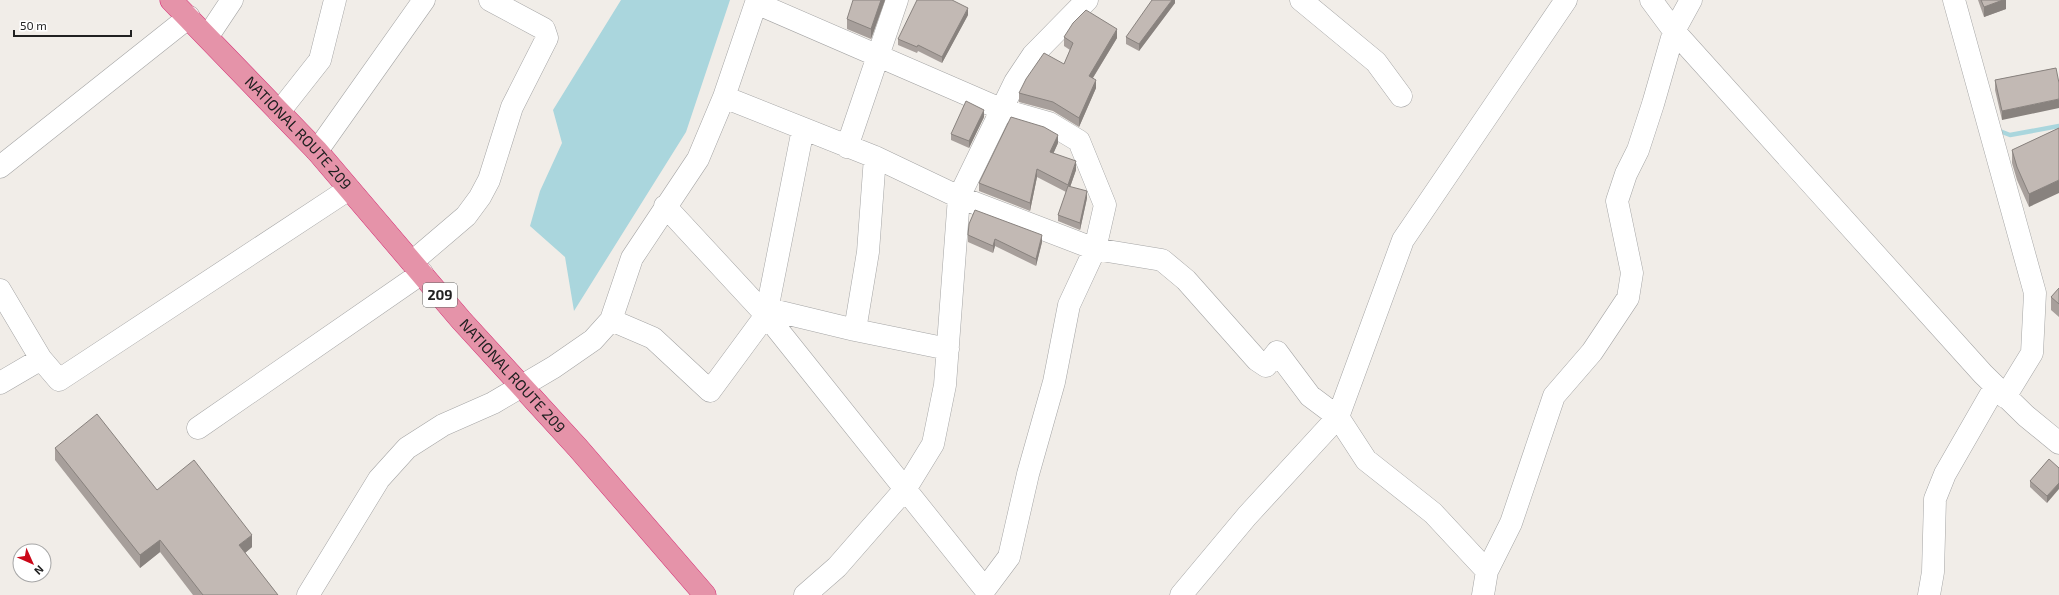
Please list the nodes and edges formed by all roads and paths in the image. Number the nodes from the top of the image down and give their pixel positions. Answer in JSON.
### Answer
{"nodes":[{"id":1,"x":171,"y":0,"type":"edge"},
{"id":2,"x":232,"y":0,"type":"edge"},
{"id":3,"x":335,"y":0,"type":"edge"},
{"id":4,"x":424,"y":0,"type":"edge"},
{"id":5,"x":490,"y":0,"type":"edge"},
{"id":6,"x":897,"y":0,"type":"edge"},
{"id":7,"x":1087,"y":0,"type":"edge"},
{"id":8,"x":1301,"y":0,"type":"edge"},
{"id":9,"x":1566,"y":0,"type":"edge"},
{"id":10,"x":1651,"y":0,"type":"edge"},
{"id":11,"x":1691,"y":0,"type":"edge"},
{"id":12,"x":1954,"y":0,"type":"edge"},
{"id":13,"x":757,"y":2,"type":"edge"},
{"id":14,"x":189,"y":17,"type":"junction"},
{"id":15,"x":1674,"y":31,"type":"junction"},
{"id":16,"x":208,"y":36,"type":"junction"},
{"id":17,"x":879,"y":57,"type":"junction"},
{"id":18,"x":1401,"y":96,"type":"dead end"},
{"id":19,"x":724,"y":97,"type":"junction"},
{"id":20,"x":1003,"y":110,"type":"junction"},
{"id":21,"x":279,"y":112,"type":"junction"},
{"id":22,"x":803,"y":129,"type":"junction"},
{"id":23,"x":847,"y":148,"type":"junction"},
{"id":24,"x":317,"y":151,"type":"junction"},
{"id":25,"x":875,"y":157,"type":"junction"},
{"id":26,"x":0,"y":167,"type":"edge"},
{"id":27,"x":349,"y":189,"type":"junction"},
{"id":28,"x":960,"y":198,"type":"junction"},
{"id":29,"x":665,"y":206,"type":"junction"},
{"id":30,"x":1095,"y":249,"type":"junction"},
{"id":31,"x":417,"y":268,"type":"junction"},
{"id":32,"x":0,"y":290,"type":"edge"},
{"id":33,"x":767,"y":312,"type":"junction"},
{"id":34,"x":611,"y":320,"type":"junction"},
{"id":35,"x":855,"y":330,"type":"junction"},
{"id":36,"x":948,"y":349,"type":"junction"},
{"id":37,"x":41,"y":359,"type":"junction"},
{"id":38,"x":0,"y":383,"type":"edge"},
{"id":39,"x":522,"y":386,"type":"junction"},
{"id":40,"x":2000,"y":392,"type":"junction"},
{"id":41,"x":1338,"y":417,"type":"junction"},
{"id":42,"x":198,"y":428,"type":"dead end"},
{"id":43,"x":2059,"y":443,"type":"edge"},
{"id":44,"x":906,"y":488,"type":"junction"},
{"id":45,"x":1487,"y":571,"type":"junction"},
{"id":46,"x":308,"y":595,"type":"edge"},
{"id":47,"x":705,"y":595,"type":"edge"},
{"id":48,"x":805,"y":595,"type":"edge"},
{"id":49,"x":1180,"y":595,"type":"edge"},
{"id":50,"x":1483,"y":595,"type":"edge"},
{"id":51,"x":1929,"y":595,"type":"edge"}],
"edges":[{"from":1,"to":14,"type":"highway","name":"NATIONAL ROUTE 209","number":"209"},
{"from":2,"to":16,"type":"street"},
{"from":3,"to":21,"type":"street"},
{"from":4,"to":24,"type":"street"},
{"from":5,"to":31,"type":"street"},
{"from":6,"to":17,"type":"street"},
{"from":7,"to":20,"type":"street"},
{"from":8,"to":18,"type":"street"},
{"from":9,"to":41,"type":"street"},
{"from":10,"to":15,"type":"street"},
{"from":11,"to":15,"type":"street"},
{"from":12,"to":40,"type":"street"},
{"from":13,"to":17,"type":"street"},
{"from":13,"to":19,"type":"street"},
{"from":14,"to":16,"type":"highway","name":"NATIONAL ROUTE 209","number":"209"},
{"from":14,"to":26,"type":"street"},
{"from":15,"to":40,"type":"street"},
{"from":15,"to":45,"type":"street"},
{"from":16,"to":21,"type":"highway","name":"NATIONAL ROUTE 209","number":"209"},
{"from":17,"to":20,"type":"street"},
{"from":17,"to":23,"type":"street"},
{"from":19,"to":22,"type":"street"},
{"from":19,"to":29,"type":"street"},
{"from":20,"to":28,"type":"street"},
{"from":20,"to":30,"type":"street"},
{"from":21,"to":24,"type":"highway","name":"NATIONAL ROUTE 209","number":"209"},
{"from":22,"to":23,"type":"street"},
{"from":22,"to":33,"type":"street"},
{"from":23,"to":25,"type":"street"},
{"from":24,"to":27,"type":"highway","name":"NATIONAL ROUTE 209","number":"209"},
{"from":25,"to":28,"type":"street"},
{"from":25,"to":35,"type":"street"},
{"from":27,"to":31,"type":"highway","name":"NATIONAL ROUTE 209","number":"209"},
{"from":27,"to":37,"type":"street"},
{"from":28,"to":30,"type":"street"},
{"from":28,"to":36,"type":"street"},
{"from":29,"to":33,"type":"street"},
{"from":29,"to":34,"type":"street"},
{"from":30,"to":41,"type":"street"},
{"from":30,"to":44,"type":"street"},
{"from":31,"to":39,"type":"highway","name":"NATIONAL ROUTE 209","number":"209"},
{"from":31,"to":42,"type":"street"},
{"from":32,"to":37,"type":"street"},
{"from":33,"to":34,"type":"street"},
{"from":33,"to":35,"type":"street"},
{"from":33,"to":44,"type":"street"},
{"from":34,"to":39,"type":"street"},
{"from":35,"to":36,"type":"street"},
{"from":36,"to":44,"type":"street"},
{"from":37,"to":38,"type":"street"},
{"from":39,"to":46,"type":"street"},
{"from":39,"to":47,"type":"highway","name":"NATIONAL ROUTE 209","number":"209"},
{"from":40,"to":43,"type":"street"},
{"from":40,"to":51,"type":"street"},
{"from":41,"to":45,"type":"street"},
{"from":41,"to":49,"type":"street"},
{"from":44,"to":48,"type":"street"},
{"from":45,"to":50,"type":"street"}]}
